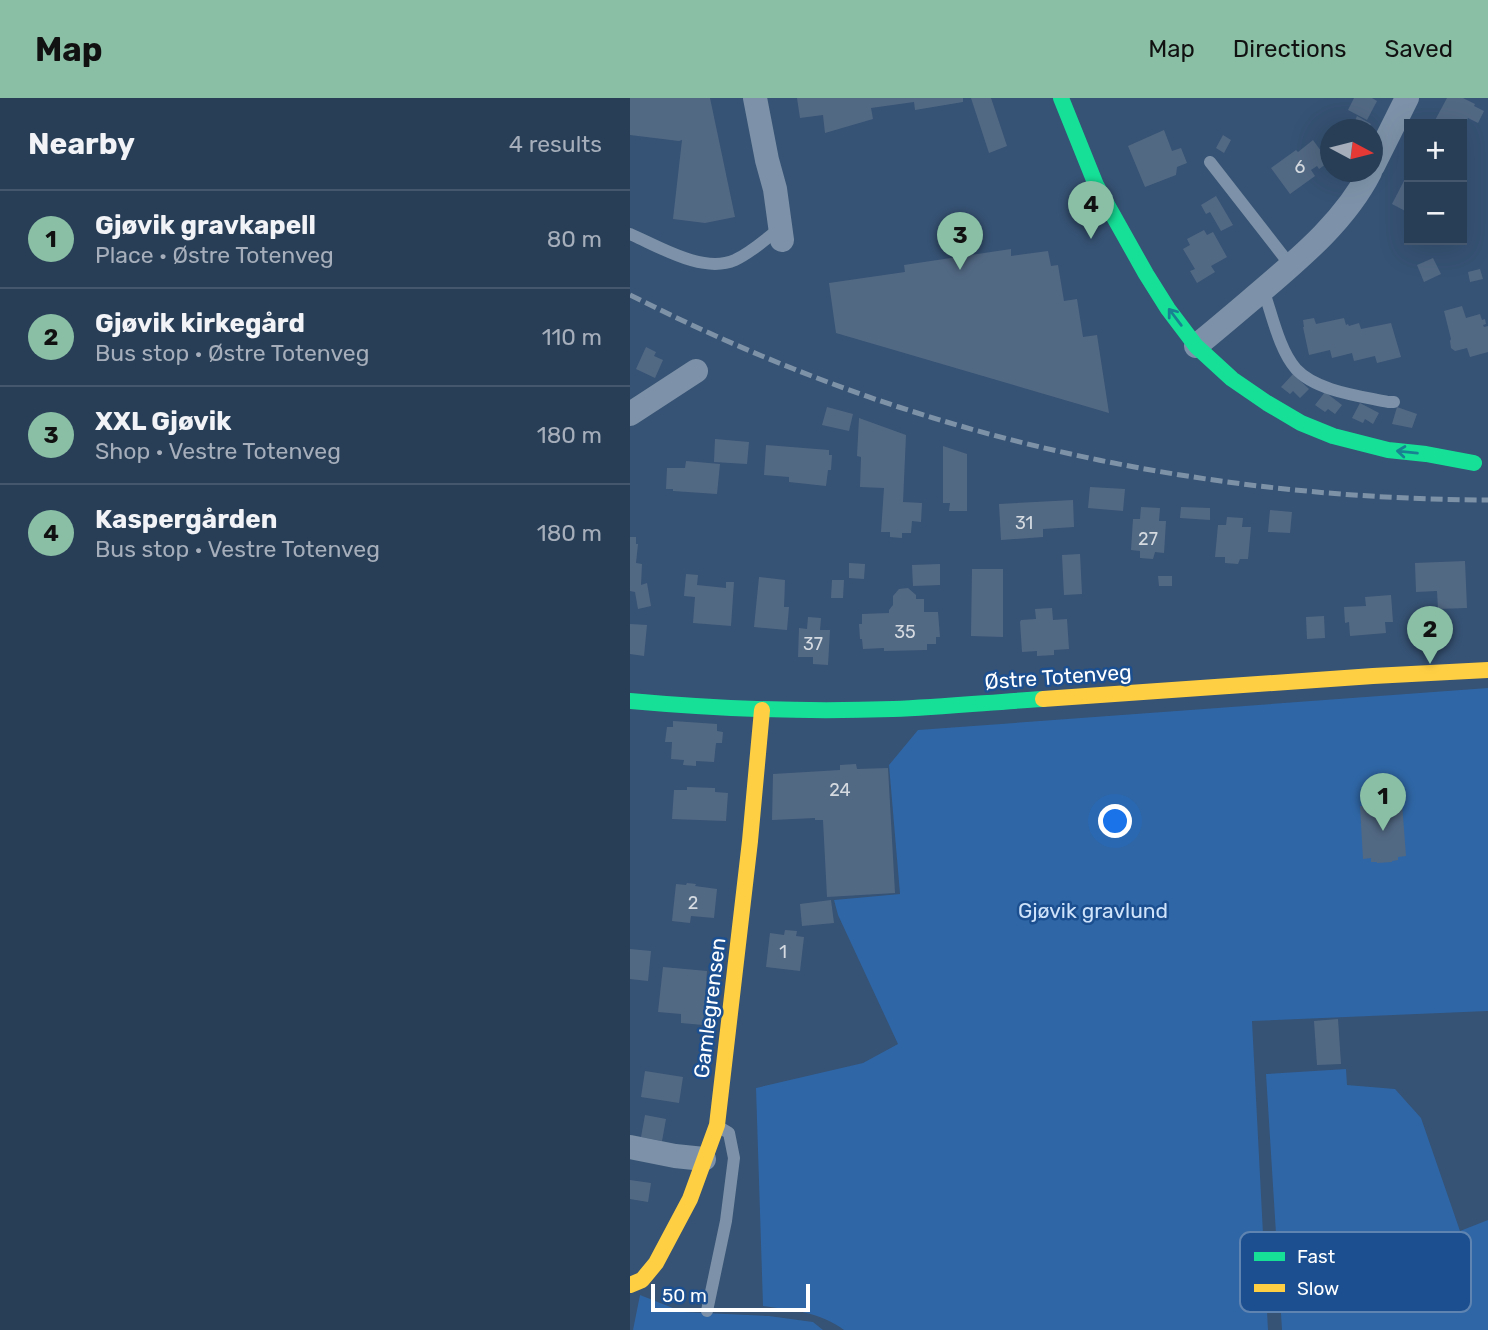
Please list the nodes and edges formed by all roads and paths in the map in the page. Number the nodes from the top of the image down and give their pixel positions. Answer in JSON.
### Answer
{"nodes":[{"id":1,"x":755,"y":98,"type":"edge"},
{"id":2,"x":1061,"y":98,"type":"edge"},
{"id":3,"x":1407,"y":98,"type":"edge"},
{"id":4,"x":1383,"y":146,"type":"edge"},
{"id":5,"x":1210,"y":162,"type":"dead end"},
{"id":6,"x":1365,"y":182,"type":"edge"},
{"id":7,"x":1096,"y":185,"type":"junction"},
{"id":8,"x":630,"y":234,"type":"edge"},
{"id":9,"x":781,"y":234,"type":"joint"},
{"id":10,"x":1122,"y":265,"type":"dead end"},
{"id":11,"x":1291,"y":266,"type":"junction"},
{"id":12,"x":1255,"y":297,"type":"junction"},
{"id":13,"x":1196,"y":345,"type":"junction"},
{"id":14,"x":696,"y":371,"type":"dead end"},
{"id":15,"x":1394,"y":402,"type":"dead end"},
{"id":16,"x":630,"y":414,"type":"edge"},
{"id":17,"x":1481,"y":463,"type":"edge"},
{"id":18,"x":1429,"y":471,"type":"dead end"},
{"id":19,"x":1488,"y":670,"type":"edge"},
{"id":20,"x":630,"y":701,"type":"edge"},
{"id":21,"x":762,"y":710,"type":"junction"},
{"id":22,"x":717,"y":1125,"type":"junction"},
{"id":23,"x":630,"y":1147,"type":"edge"},
{"id":24,"x":704,"y":1159,"type":"junction"},
{"id":25,"x":630,"y":1285,"type":"edge"},
{"id":26,"x":707,"y":1311,"type":"dead end"}],
"edges":[{"from":1,"to":9,"type":"street"},
{"from":2,"to":7,"type":"street"},
{"from":3,"to":4,"type":"street"},
{"from":5,"to":11,"type":"lane"},
{"from":6,"to":11,"type":"street"},
{"from":7,"to":10,"type":"street"},
{"from":13,"to":7,"type":"street","one_way":true},
{"from":8,"to":9,"type":"lane"},
{"from":11,"to":12,"type":"street"},
{"from":12,"to":13,"type":"street"},
{"from":12,"to":15,"type":"lane"},
{"from":17,"to":13,"type":"street","one_way":true},
{"from":14,"to":16,"type":"street"},
{"from":17,"to":18,"type":"street"},
{"from":19,"to":21,"type":"street","name":"Østre Totenveg"},
{"from":20,"to":21,"type":"street","name":"Østre Totenveg"},
{"from":21,"to":22,"type":"street","name":"Gamlegrensen"},
{"from":22,"to":24,"type":"street","name":"Gamlegrensen"},
{"from":22,"to":26,"type":"lane"},
{"from":23,"to":24,"type":"street"},
{"from":24,"to":25,"type":"street","name":"Gamlegrensen"}]}
